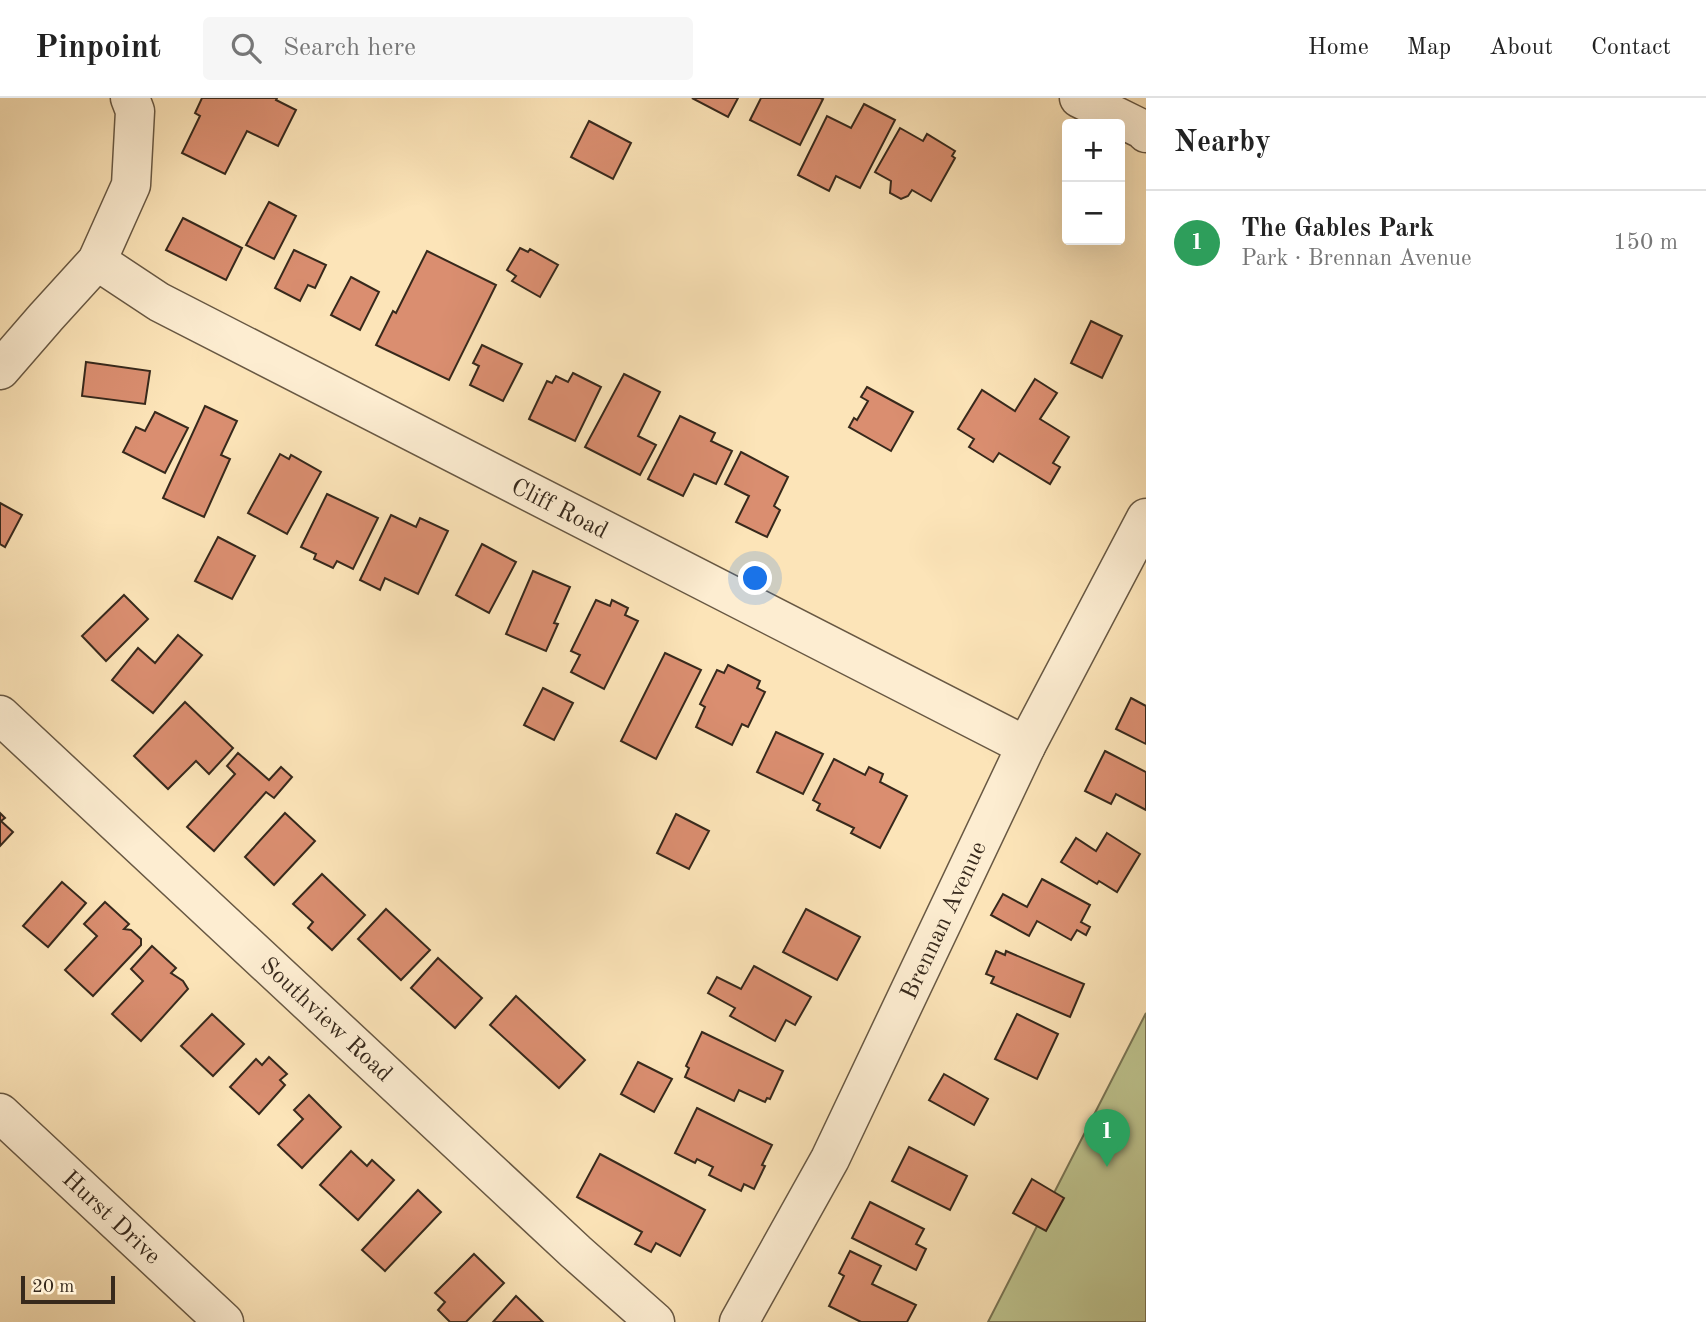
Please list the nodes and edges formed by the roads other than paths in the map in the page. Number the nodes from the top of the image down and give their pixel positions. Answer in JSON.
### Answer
{"nodes":[{"id":1,"x":130,"y":98,"type":"edge"},
{"id":2,"x":1079,"y":98,"type":"edge"},
{"id":3,"x":1145,"y":130,"type":"edge"},
{"id":4,"x":97,"y":261,"type":"junction"},
{"id":5,"x":0,"y":370,"type":"edge"},
{"id":6,"x":1146,"y":518,"type":"edge"},
{"id":7,"x":0,"y":715,"type":"edge"},
{"id":8,"x":1026,"y":746,"type":"junction"},
{"id":9,"x":0,"y":1113,"type":"edge"},
{"id":10,"x":224,"y":1322,"type":"edge"},
{"id":11,"x":655,"y":1322,"type":"edge"},
{"id":12,"x":739,"y":1322,"type":"edge"}],
"edges":[{"from":1,"to":4,"type":"street"},
{"from":2,"to":3,"type":"street"},
{"from":4,"to":5,"type":"street"},
{"from":4,"to":8,"type":"street","name":"Cliff Road"},
{"from":6,"to":8,"type":"street","name":"Brennan Avenue"},
{"from":7,"to":11,"type":"street","name":"Southview Road"},
{"from":8,"to":12,"type":"street","name":"Brennan Avenue"},
{"from":9,"to":10,"type":"street","name":"Hurst Drive"}]}
